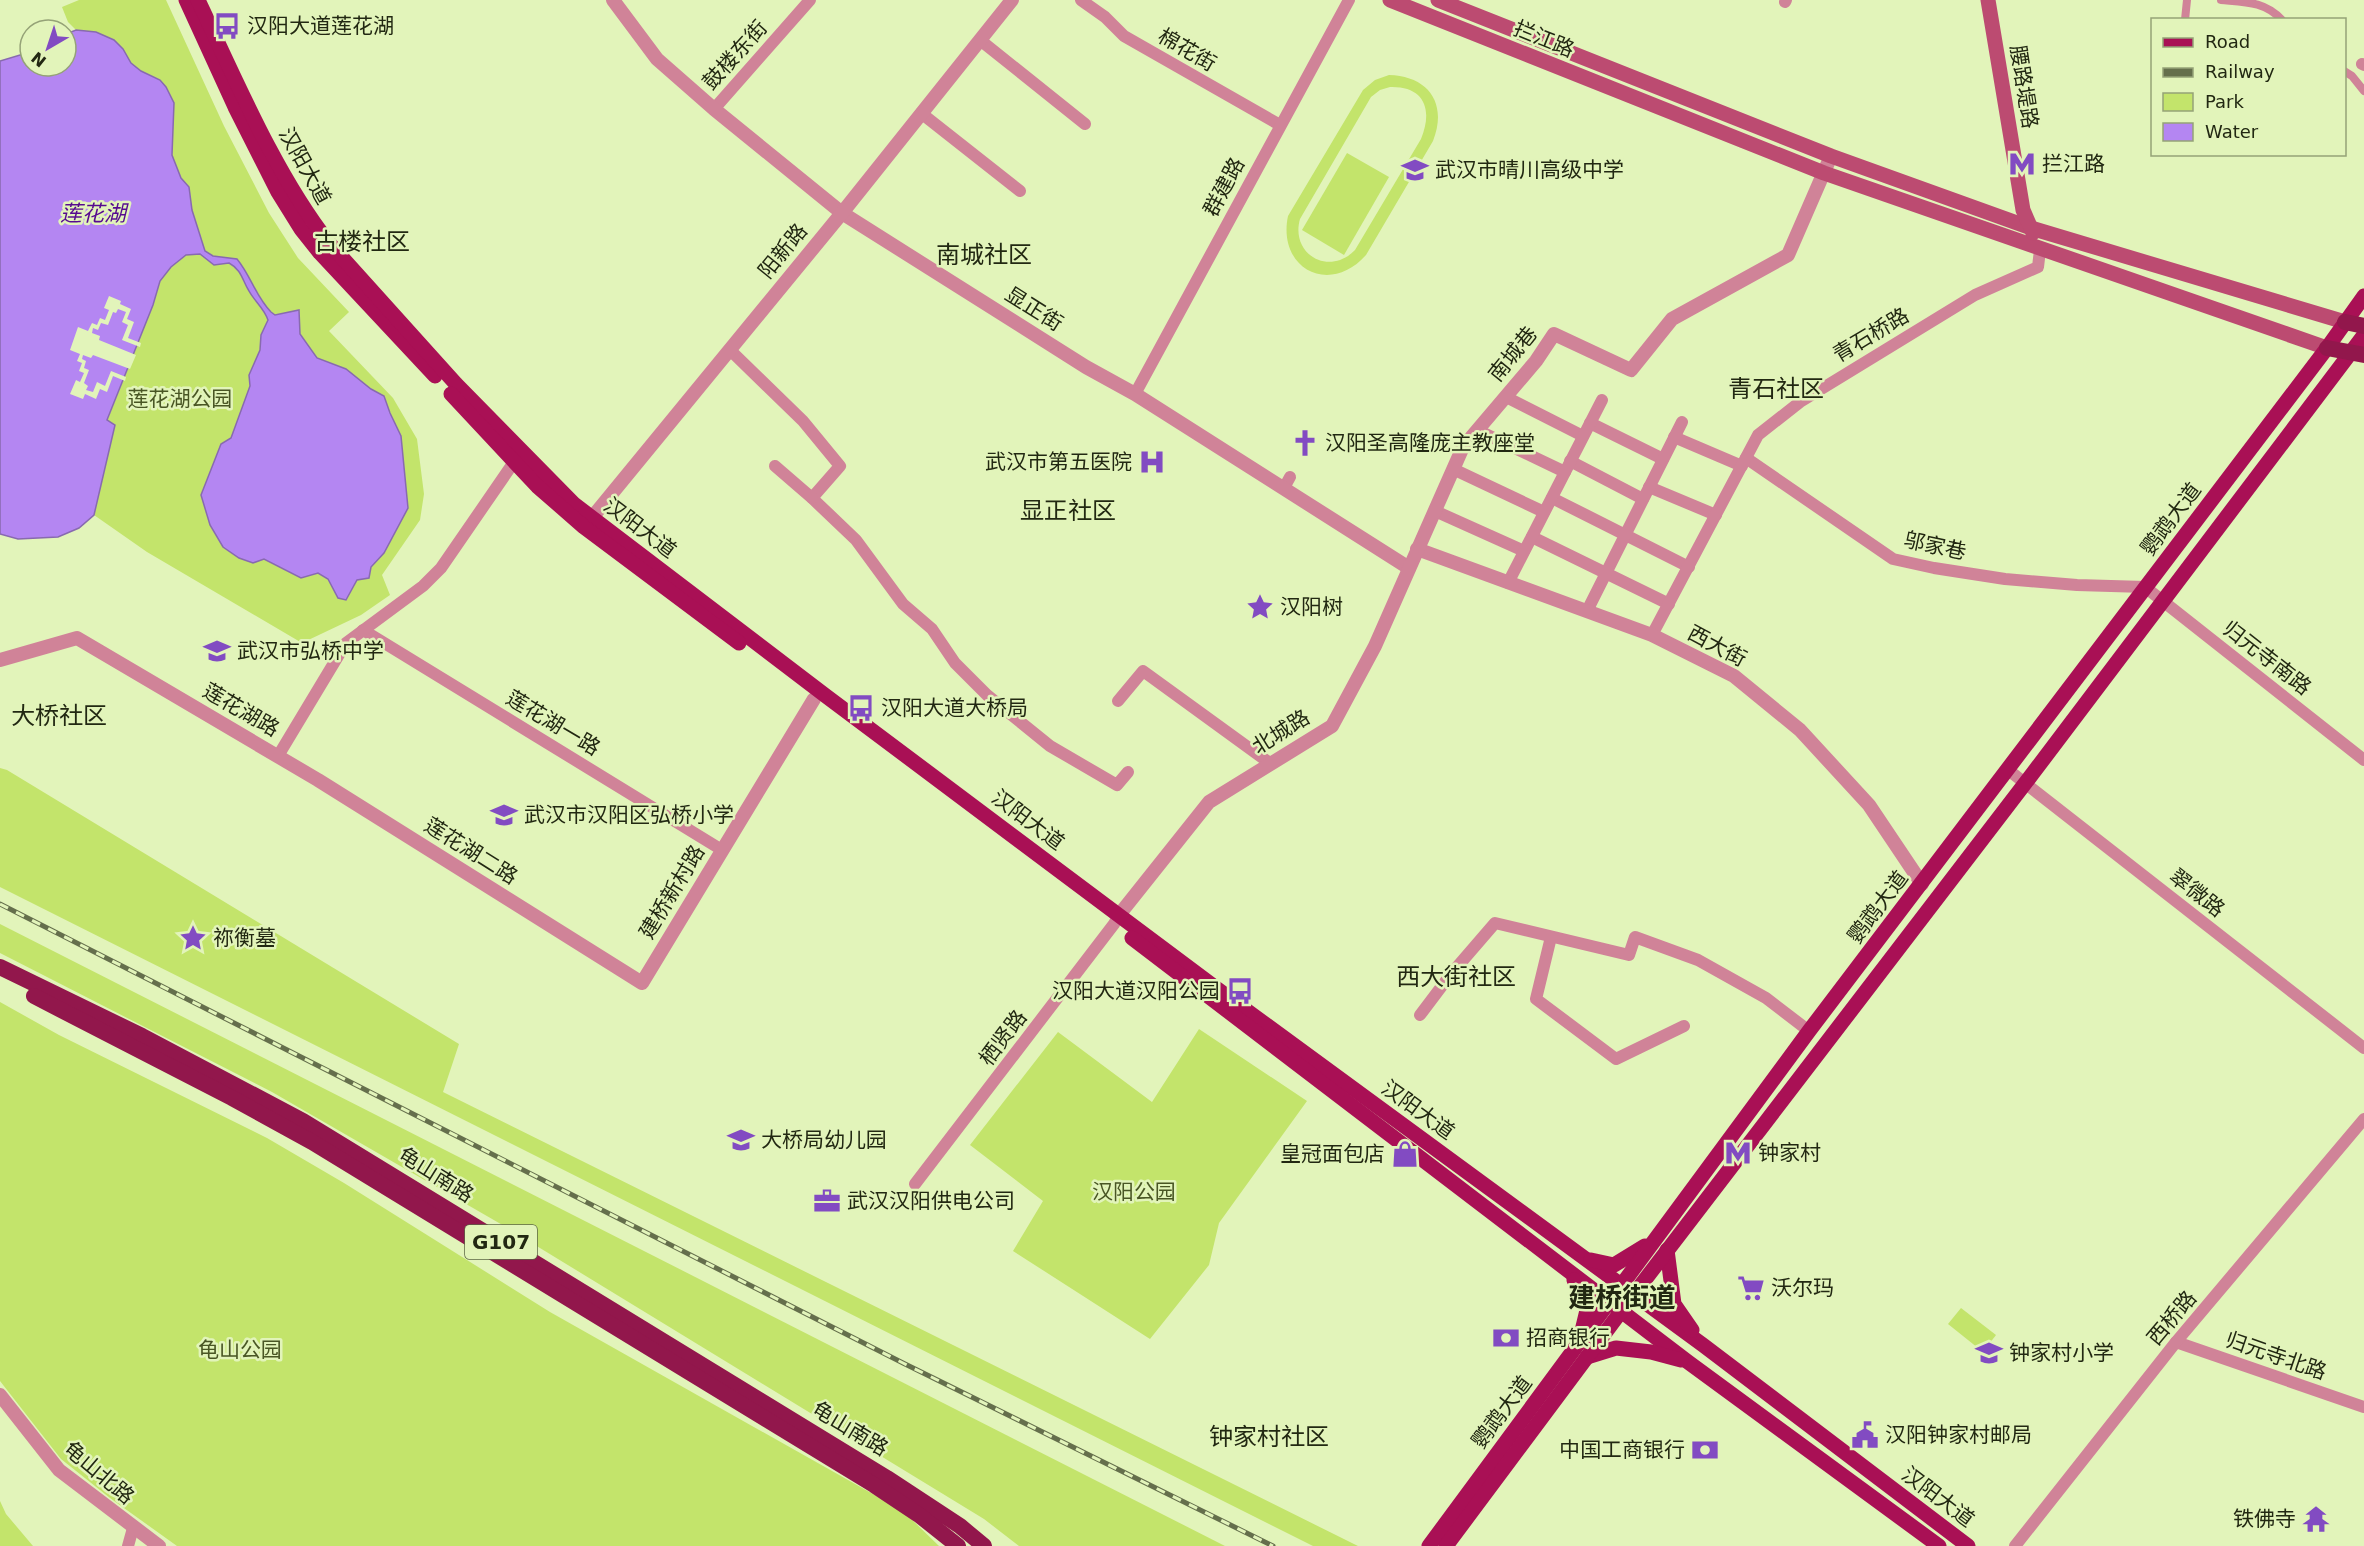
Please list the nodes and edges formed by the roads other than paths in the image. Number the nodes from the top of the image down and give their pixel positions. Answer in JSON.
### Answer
{"nodes":[{"id":1,"x":186,"y":0,"type":"edge"},
{"id":2,"x":198,"y":0,"type":"edge"},
{"id":3,"x":613,"y":0,"type":"edge"},
{"id":4,"x":810,"y":0,"type":"edge"},
{"id":5,"x":1012,"y":0,"type":"edge"},
{"id":6,"x":1081,"y":0,"type":"edge"},
{"id":7,"x":1349,"y":0,"type":"edge"},
{"id":8,"x":1390,"y":0,"type":"edge"},
{"id":9,"x":1438,"y":0,"type":"edge"},
{"id":10,"x":1988,"y":0,"type":"edge"},
{"id":11,"x":2187,"y":0,"type":"edge"},
{"id":12,"x":2221,"y":0,"type":"edge"},
{"id":13,"x":2185,"y":18,"type":"edge"},
{"id":14,"x":2280,"y":18,"type":"edge"},
{"id":15,"x":980,"y":40,"type":"junction"},
{"id":16,"x":2346,"y":72,"type":"edge"},
{"id":17,"x":2364,"y":92,"type":"edge"},
{"id":18,"x":714,"y":109,"type":"junction"},
{"id":19,"x":921,"y":113,"type":"junction"},
{"id":20,"x":1085,"y":124,"type":"dead end"},
{"id":21,"x":1280,"y":125,"type":"junction"},
{"id":22,"x":1831,"y":156,"type":"junction"},
{"id":23,"x":1824,"y":173,"type":"junction"},
{"id":24,"x":1020,"y":191,"type":"dead end"},
{"id":25,"x":842,"y":213,"type":"junction"},
{"id":26,"x":2031,"y":228,"type":"junction"},
{"id":27,"x":2040,"y":250,"type":"junction"},
{"id":28,"x":2364,"y":296,"type":"edge"},
{"id":29,"x":2345,"y":322,"type":"junction"},
{"id":30,"x":2364,"y":326,"type":"edge"},
{"id":31,"x":2364,"y":335,"type":"edge"},
{"id":32,"x":2327,"y":348,"type":"junction"},
{"id":33,"x":730,"y":350,"type":"junction"},
{"id":34,"x":2357,"y":354,"type":"edge"},
{"id":35,"x":1135,"y":394,"type":"junction"},
{"id":36,"x":1506,"y":397,"type":"junction"},
{"id":37,"x":1602,"y":400,"type":"dead end"},
{"id":38,"x":1682,"y":422,"type":"dead end"},
{"id":39,"x":1590,"y":423,"type":"junction"},
{"id":40,"x":1477,"y":430,"type":"junction"},
{"id":41,"x":1583,"y":436,"type":"junction"},
{"id":42,"x":1674,"y":437,"type":"junction"},
{"id":43,"x":1663,"y":459,"type":"junction"},
{"id":44,"x":514,"y":462,"type":"junction"},
{"id":45,"x":1744,"y":462,"type":"junction"},
{"id":46,"x":776,"y":466,"type":"dead end"},
{"id":47,"x":1567,"y":467,"type":"junction"},
{"id":48,"x":1453,"y":470,"type":"junction"},
{"id":49,"x":1649,"y":487,"type":"junction"},
{"id":50,"x":813,"y":498,"type":"junction"},
{"id":51,"x":1551,"y":498,"type":"junction"},
{"id":52,"x":1643,"y":499,"type":"junction"},
{"id":53,"x":1435,"y":511,"type":"junction"},
{"id":54,"x":1544,"y":512,"type":"junction"},
{"id":55,"x":1716,"y":515,"type":"junction"},
{"id":56,"x":588,"y":523,"type":"junction"},
{"id":57,"x":1625,"y":535,"type":"junction"},
{"id":58,"x":1532,"y":537,"type":"junction"},
{"id":59,"x":1418,"y":549,"type":"junction"},
{"id":60,"x":1524,"y":551,"type":"junction"},
{"id":61,"x":1689,"y":567,"type":"junction"},
{"id":62,"x":1410,"y":568,"type":"junction"},
{"id":63,"x":1606,"y":573,"type":"junction"},
{"id":64,"x":1508,"y":582,"type":"junction"},
{"id":65,"x":2145,"y":587,"type":"junction"},
{"id":66,"x":2163,"y":601,"type":"junction"},
{"id":67,"x":1669,"y":604,"type":"junction"},
{"id":68,"x":1587,"y":611,"type":"junction"},
{"id":69,"x":363,"y":630,"type":"junction"},
{"id":70,"x":1652,"y":635,"type":"junction"},
{"id":71,"x":0,"y":660,"type":"edge"},
{"id":72,"x":814,"y":699,"type":"junction"},
{"id":73,"x":1118,"y":701,"type":"dead end"},
{"id":74,"x":278,"y":756,"type":"junction"},
{"id":75,"x":2364,"y":760,"type":"edge"},
{"id":76,"x":1271,"y":764,"type":"junction"},
{"id":77,"x":2007,"y":770,"type":"junction"},
{"id":78,"x":1128,"y":772,"type":"dead end"},
{"id":79,"x":2025,"y":783,"type":"junction"},
{"id":80,"x":722,"y":850,"type":"junction"},
{"id":81,"x":1922,"y":884,"type":"junction"},
{"id":82,"x":1117,"y":919,"type":"junction"},
{"id":83,"x":1551,"y":937,"type":"junction"},
{"id":84,"x":0,"y":968,"type":"edge"},
{"id":85,"x":0,"y":979,"type":"edge"},
{"id":86,"x":642,"y":983,"type":"joint"},
{"id":87,"x":1420,"y":1015,"type":"dead end"},
{"id":88,"x":1684,"y":1026,"type":"dead end"},
{"id":89,"x":1809,"y":1031,"type":"junction"},
{"id":90,"x":2364,"y":1048,"type":"edge"},
{"id":91,"x":2364,"y":1119,"type":"edge"},
{"id":92,"x":915,"y":1184,"type":"dead end"},
{"id":93,"x":1655,"y":1240,"type":"junction"},
{"id":94,"x":1667,"y":1251,"type":"junction"},
{"id":95,"x":1575,"y":1252,"type":"junction"},
{"id":96,"x":1565,"y":1268,"type":"junction"},
{"id":97,"x":1621,"y":1284,"type":"junction"},
{"id":98,"x":1634,"y":1294,"type":"junction"},
{"id":99,"x":1608,"y":1301,"type":"junction"},
{"id":100,"x":1621,"y":1311,"type":"junction"},
{"id":101,"x":2176,"y":1342,"type":"junction"},
{"id":102,"x":1703,"y":1344,"type":"junction"},
{"id":103,"x":1582,"y":1353,"type":"junction"},
{"id":104,"x":1688,"y":1362,"type":"junction"},
{"id":105,"x":0,"y":1395,"type":"edge"},
{"id":106,"x":2364,"y":1407,"type":"edge"},
{"id":107,"x":1459,"y":1517,"type":"junction"},
{"id":108,"x":133,"y":1528,"type":"junction"},
{"id":109,"x":128,"y":1546,"type":"edge"},
{"id":110,"x":159,"y":1546,"type":"edge"},
{"id":111,"x":958,"y":1546,"type":"edge"},
{"id":112,"x":984,"y":1546,"type":"edge"},
{"id":113,"x":1419,"y":1546,"type":"edge"},
{"id":114,"x":1429,"y":1546,"type":"edge"},
{"id":115,"x":1446,"y":1546,"type":"edge"},
{"id":116,"x":1452,"y":1546,"type":"edge"},
{"id":117,"x":1939,"y":1546,"type":"edge"},
{"id":118,"x":1968,"y":1546,"type":"edge"},
{"id":119,"x":2015,"y":1546,"type":"edge"}],
"edges":[{"from":1,"to":44,"type":"main road","name":"汉阳大道"},
{"from":2,"to":56,"type":"main road","name":"汉阳大道"},
{"from":3,"to":18,"type":"street","name":"显正街"},
{"from":4,"to":18,"type":"street","name":"鼓楼东街"},
{"from":5,"to":15,"type":"street","name":"阳新路"},
{"from":6,"to":21,"type":"street","name":"棉花街"},
{"from":7,"to":21,"type":"street","name":"群建路"},
{"from":8,"to":23,"type":"main road","name":"拦江路"},
{"from":9,"to":22,"type":"main road","name":"拦江路"},
{"from":10,"to":26,"type":"main road","name":"腰路堤路"},
{"from":11,"to":13,"type":"street"},
{"from":12,"to":14,"type":"street"},
{"from":15,"to":19,"type":"street","name":"阳新路"},
{"from":15,"to":20,"type":"street"},
{"from":16,"to":17,"type":"street"},
{"from":18,"to":25,"type":"street","name":"显正街"},
{"from":19,"to":24,"type":"street"},
{"from":19,"to":25,"type":"street","name":"阳新路"},
{"from":21,"to":35,"type":"street","name":"群建路"},
{"from":22,"to":23,"type":"street","name":"南城巷"},
{"from":22,"to":26,"type":"main road","name":"拦江路"},
{"from":23,"to":27,"type":"main road","name":"拦江路"},
{"from":23,"to":36,"type":"street","name":"南城巷"},
{"from":25,"to":33,"type":"street","name":"阳新路"},
{"from":25,"to":35,"type":"street","name":"显正街"},
{"from":26,"to":27,"type":"main road","name":"腰路堤路"},
{"from":26,"to":29,"type":"main road","name":"拦江路"},
{"from":27,"to":32,"type":"main road","name":"拦江路"},
{"from":27,"to":45,"type":"street","name":"青石桥路"},
{"from":28,"to":29,"type":"main road","name":"鹦鹉大道"},
{"from":29,"to":30,"type":"highway"},
{"from":29,"to":32,"type":"main road","name":"鹦鹉大道"},
{"from":31,"to":34,"type":"main road","name":"鹦鹉大道"},
{"from":32,"to":34,"type":"highway"},
{"from":32,"to":65,"type":"main road","name":"鹦鹉大道"},
{"from":33,"to":50,"type":"street"},
{"from":33,"to":56,"type":"street","name":"阳新路"},
{"from":34,"to":66,"type":"main road","name":"鹦鹉大道"},
{"from":35,"to":62,"type":"street","name":"显正街"},
{"from":36,"to":40,"type":"street","name":"南城巷"},
{"from":36,"to":41,"type":"street"},
{"from":37,"to":39,"type":"street"},
{"from":38,"to":42,"type":"street"},
{"from":39,"to":41,"type":"street"},
{"from":39,"to":43,"type":"street"},
{"from":40,"to":47,"type":"street"},
{"from":40,"to":48,"type":"street","name":"南城巷"},
{"from":41,"to":47,"type":"street"},
{"from":42,"to":43,"type":"street"},
{"from":42,"to":45,"type":"street","name":"邬家巷"},
{"from":43,"to":49,"type":"street"},
{"from":44,"to":56,"type":"main road","name":"汉阳大道"},
{"from":44,"to":69,"type":"street","name":"莲花湖路"},
{"from":45,"to":55,"type":"street","name":"青石桥路"},
{"from":45,"to":65,"type":"street","name":"邬家巷"},
{"from":46,"to":50,"type":"street"},
{"from":47,"to":51,"type":"street"},
{"from":47,"to":52,"type":"street"},
{"from":48,"to":53,"type":"street","name":"南城巷"},
{"from":48,"to":54,"type":"street"},
{"from":49,"to":52,"type":"street"},
{"from":49,"to":55,"type":"street"},
{"from":50,"to":78,"type":"street"},
{"from":51,"to":54,"type":"street"},
{"from":51,"to":57,"type":"street"},
{"from":52,"to":57,"type":"street"},
{"from":53,"to":59,"type":"street","name":"南城巷"},
{"from":53,"to":60,"type":"street"},
{"from":54,"to":58,"type":"street"},
{"from":55,"to":61,"type":"street","name":"青石桥路"},
{"from":56,"to":72,"type":"main road","name":"汉阳大道"},
{"from":56,"to":82,"type":"main road","name":"汉阳大道"},
{"from":57,"to":61,"type":"street"},
{"from":57,"to":63,"type":"street"},
{"from":58,"to":60,"type":"street"},
{"from":58,"to":63,"type":"street"},
{"from":59,"to":62,"type":"street","name":"北城路"},
{"from":59,"to":64,"type":"street","name":"西大街"},
{"from":60,"to":64,"type":"street"},
{"from":61,"to":67,"type":"street","name":"青石桥路"},
{"from":62,"to":76,"type":"street","name":"北城路"},
{"from":63,"to":67,"type":"street"},
{"from":63,"to":68,"type":"street"},
{"from":64,"to":68,"type":"street","name":"西大街"},
{"from":65,"to":66,"type":"street","name":"归元寺南路"},
{"from":65,"to":77,"type":"main road","name":"鹦鹉大道"},
{"from":66,"to":75,"type":"street","name":"归元寺南路"},
{"from":66,"to":79,"type":"main road","name":"鹦鹉大道"},
{"from":67,"to":70,"type":"street","name":"青石桥路"},
{"from":68,"to":70,"type":"street","name":"西大街"},
{"from":69,"to":74,"type":"street","name":"莲花湖路"},
{"from":69,"to":80,"type":"street","name":"莲花湖一路"},
{"from":70,"to":81,"type":"street","name":"西大街"},
{"from":71,"to":74,"type":"street","name":"莲花湖路"},
{"from":72,"to":80,"type":"street","name":"建桥新村路"},
{"from":72,"to":82,"type":"main road","name":"汉阳大道"},
{"from":73,"to":76,"type":"street"},
{"from":74,"to":86,"type":"street","name":"莲花湖二路"},
{"from":76,"to":82,"type":"street","name":"北城路"},
{"from":77,"to":79,"type":"street","name":"翠微路"},
{"from":77,"to":81,"type":"main road","name":"鹦鹉大道"},
{"from":79,"to":90,"type":"street","name":"翠微路"},
{"from":79,"to":94,"type":"main road","name":"鹦鹉大道"},
{"from":80,"to":86,"type":"street","name":"建桥新村路"},
{"from":81,"to":89,"type":"main road","name":"鹦鹉大道"},
{"from":82,"to":92,"type":"street","name":"栖贤路"},
{"from":82,"to":95,"type":"main road","name":"汉阳大道"},
{"from":82,"to":96,"type":"main road","name":"汉阳大道"},
{"from":83,"to":87,"type":"street"},
{"from":83,"to":88,"type":"street"},
{"from":83,"to":89,"type":"street"},
{"from":84,"to":112,"type":"highway","name":"龟山南路","number":"G107"},
{"from":85,"to":111,"type":"highway","name":"龟山南路","number":"G107"},
{"from":89,"to":93,"type":"main road","name":"鹦鹉大道"},
{"from":91,"to":101,"type":"street","name":"西桥路"},
{"from":93,"to":95,"type":"main road"},
{"from":93,"to":97,"type":"main road","name":"鹦鹉大道"},
{"from":94,"to":98,"type":"main road","name":"鹦鹉大道"},
{"from":94,"to":102,"type":"main road"},
{"from":95,"to":97,"type":"main road","name":"汉阳大道"},
{"from":96,"to":99,"type":"main road","name":"汉阳大道"},
{"from":96,"to":103,"type":"main road"},
{"from":97,"to":98,"type":"main road","name":"汉阳大道"},
{"from":97,"to":99,"type":"main road","name":"鹦鹉大道"},
{"from":98,"to":100,"type":"main road","name":"鹦鹉大道"},
{"from":98,"to":102,"type":"main road","name":"汉阳大道"},
{"from":99,"to":100,"type":"main road","name":"汉阳大道"},
{"from":99,"to":103,"type":"main road","name":"鹦鹉大道"},
{"from":100,"to":103,"type":"main road","name":"鹦鹉大道"},
{"from":100,"to":104,"type":"main road","name":"汉阳大道"},
{"from":101,"to":106,"type":"street","name":"归元寺北路"},
{"from":101,"to":119,"type":"street","name":"西桥路"},
{"from":102,"to":118,"type":"main road","name":"汉阳大道"},
{"from":103,"to":104,"type":"main road"},
{"from":103,"to":107,"type":"main road","name":"鹦鹉大道"},
{"from":104,"to":117,"type":"main road","name":"汉阳大道"},
{"from":105,"to":108,"type":"street","name":"龟山北路"},
{"from":107,"to":113,"type":"main road"},
{"from":107,"to":114,"type":"main road","name":"鹦鹉大道"},
{"from":107,"to":115,"type":"main road","name":"鹦鹉大道"},
{"from":107,"to":116,"type":"main road"},
{"from":108,"to":109,"type":"street"},
{"from":108,"to":110,"type":"street","name":"龟山北路"}]}
